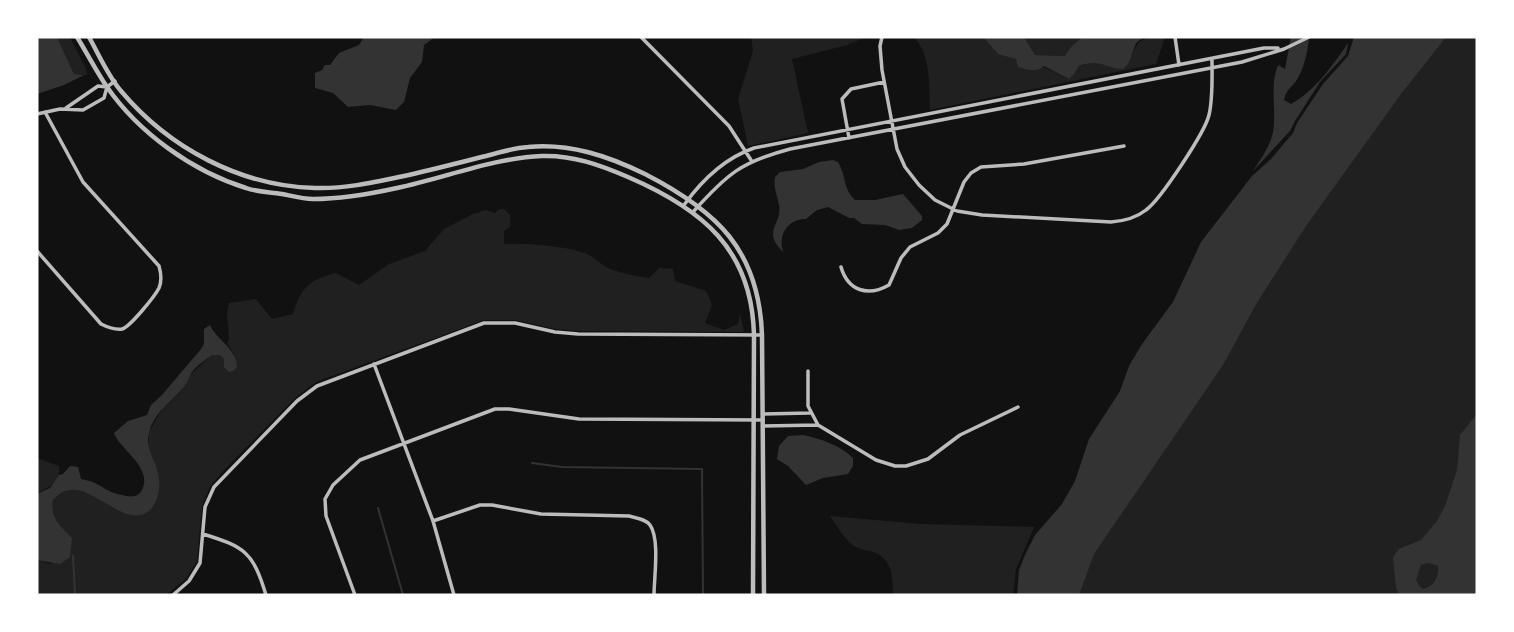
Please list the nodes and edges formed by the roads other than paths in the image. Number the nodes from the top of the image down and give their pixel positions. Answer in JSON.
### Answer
{"nodes":[{"id":1,"x":77,"y":37,"type":"edge"},
{"id":2,"x":89,"y":37,"type":"edge"},
{"id":3,"x":641,"y":37,"type":"edge"},
{"id":4,"x":882,"y":37,"type":"edge"},
{"id":5,"x":1175,"y":37,"type":"edge"},
{"id":6,"x":1309,"y":37,"type":"edge"},
{"id":7,"x":1284,"y":49,"type":"junction"},
{"id":8,"x":1212,"y":60,"type":"junction"},
{"id":9,"x":1179,"y":65,"type":"junction"},
{"id":10,"x":1212,"y":68,"type":"junction"},
{"id":11,"x":115,"y":81,"type":"junction"},
{"id":12,"x":884,"y":82,"type":"junction"},
{"id":13,"x":107,"y":87,"type":"junction"},
{"id":14,"x":65,"y":109,"type":"junction"},
{"id":15,"x":45,"y":112,"type":"junction"},
{"id":16,"x":37,"y":114,"type":"edge"},
{"id":17,"x":892,"y":121,"type":"junction"},
{"id":18,"x":847,"y":129,"type":"junction"},
{"id":19,"x":893,"y":130,"type":"junction"},
{"id":20,"x":849,"y":138,"type":"junction"},
{"id":21,"x":1124,"y":146,"type":"dead end"},
{"id":22,"x":745,"y":151,"type":"junction"},
{"id":23,"x":751,"y":160,"type":"junction"},
{"id":24,"x":690,"y":198,"type":"junction"},
{"id":25,"x":684,"y":205,"type":"junction"},
{"id":26,"x":699,"y":205,"type":"junction"},
{"id":27,"x":953,"y":209,"type":"junction"},
{"id":28,"x":693,"y":212,"type":"junction"},
{"id":29,"x":37,"y":251,"type":"edge"},
{"id":30,"x":841,"y":267,"type":"dead end"},
{"id":31,"x":754,"y":335,"type":"junction"},
{"id":32,"x":762,"y":335,"type":"junction"},
{"id":33,"x":374,"y":364,"type":"junction"},
{"id":34,"x":808,"y":371,"type":"dead end"},
{"id":35,"x":1018,"y":407,"type":"dead end"},
{"id":36,"x":810,"y":413,"type":"junction"},
{"id":37,"x":753,"y":420,"type":"junction"},
{"id":38,"x":763,"y":420,"type":"junction"},
{"id":39,"x":818,"y":425,"type":"junction"},
{"id":40,"x":404,"y":443,"type":"junction"},
{"id":41,"x":433,"y":521,"type":"junction"},
{"id":42,"x":203,"y":534,"type":"junction"},
{"id":43,"x":173,"y":595,"type":"edge"},
{"id":44,"x":266,"y":595,"type":"edge"},
{"id":45,"x":355,"y":595,"type":"edge"},
{"id":46,"x":454,"y":595,"type":"edge"},
{"id":47,"x":654,"y":595,"type":"edge"},
{"id":48,"x":752,"y":595,"type":"edge"},
{"id":49,"x":764,"y":595,"type":"edge"}],
"edges":[{"from":1,"to":13,"type":"street"},
{"from":2,"to":11,"type":"street"},
{"from":3,"to":22,"type":"street"},
{"from":4,"to":12,"type":"street"},
{"from":5,"to":9,"type":"street"},
{"from":6,"to":7,"type":"street"},
{"from":7,"to":8,"type":"street"},
{"from":7,"to":10,"type":"street"},
{"from":8,"to":9,"type":"street"},
{"from":8,"to":10,"type":"street"},
{"from":9,"to":17,"type":"street"},
{"from":10,"to":19,"type":"street"},
{"from":10,"to":27,"type":"street"},
{"from":11,"to":13,"type":"street"},
{"from":11,"to":24,"type":"street"},
{"from":12,"to":17,"type":"street"},
{"from":12,"to":18,"type":"street"},
{"from":13,"to":14,"type":"street"},
{"from":13,"to":14,"type":"street"},
{"from":13,"to":25,"type":"street"},
{"from":14,"to":15,"type":"street"},
{"from":15,"to":16,"type":"street"},
{"from":15,"to":29,"type":"street"},
{"from":17,"to":18,"type":"street"},
{"from":17,"to":19,"type":"street"},
{"from":18,"to":20,"type":"street"},
{"from":18,"to":22,"type":"street"},
{"from":19,"to":20,"type":"street"},
{"from":19,"to":27,"type":"street"},
{"from":20,"to":23,"type":"street"},
{"from":21,"to":27,"type":"street"},
{"from":22,"to":23,"type":"street"},
{"from":22,"to":24,"type":"street"},
{"from":23,"to":26,"type":"street"},
{"from":24,"to":25,"type":"street"},
{"from":24,"to":26,"type":"street"},
{"from":25,"to":28,"type":"street"},
{"from":26,"to":28,"type":"street"},
{"from":26,"to":32,"type":"street"},
{"from":27,"to":30,"type":"street"},
{"from":28,"to":31,"type":"street"},
{"from":31,"to":32,"type":"street"},
{"from":31,"to":33,"type":"street"},
{"from":31,"to":37,"type":"street"},
{"from":32,"to":38,"type":"street"},
{"from":33,"to":40,"type":"street"},
{"from":33,"to":42,"type":"street"},
{"from":34,"to":36,"type":"street"},
{"from":35,"to":39,"type":"street"},
{"from":36,"to":38,"type":"street"},
{"from":36,"to":39,"type":"street"},
{"from":37,"to":38,"type":"street"},
{"from":37,"to":40,"type":"street"},
{"from":37,"to":48,"type":"street"},
{"from":38,"to":39,"type":"street"},
{"from":38,"to":49,"type":"street"},
{"from":40,"to":41,"type":"street"},
{"from":40,"to":45,"type":"street"},
{"from":41,"to":46,"type":"street"},
{"from":41,"to":47,"type":"street"},
{"from":42,"to":43,"type":"street"},
{"from":42,"to":44,"type":"street"}]}
